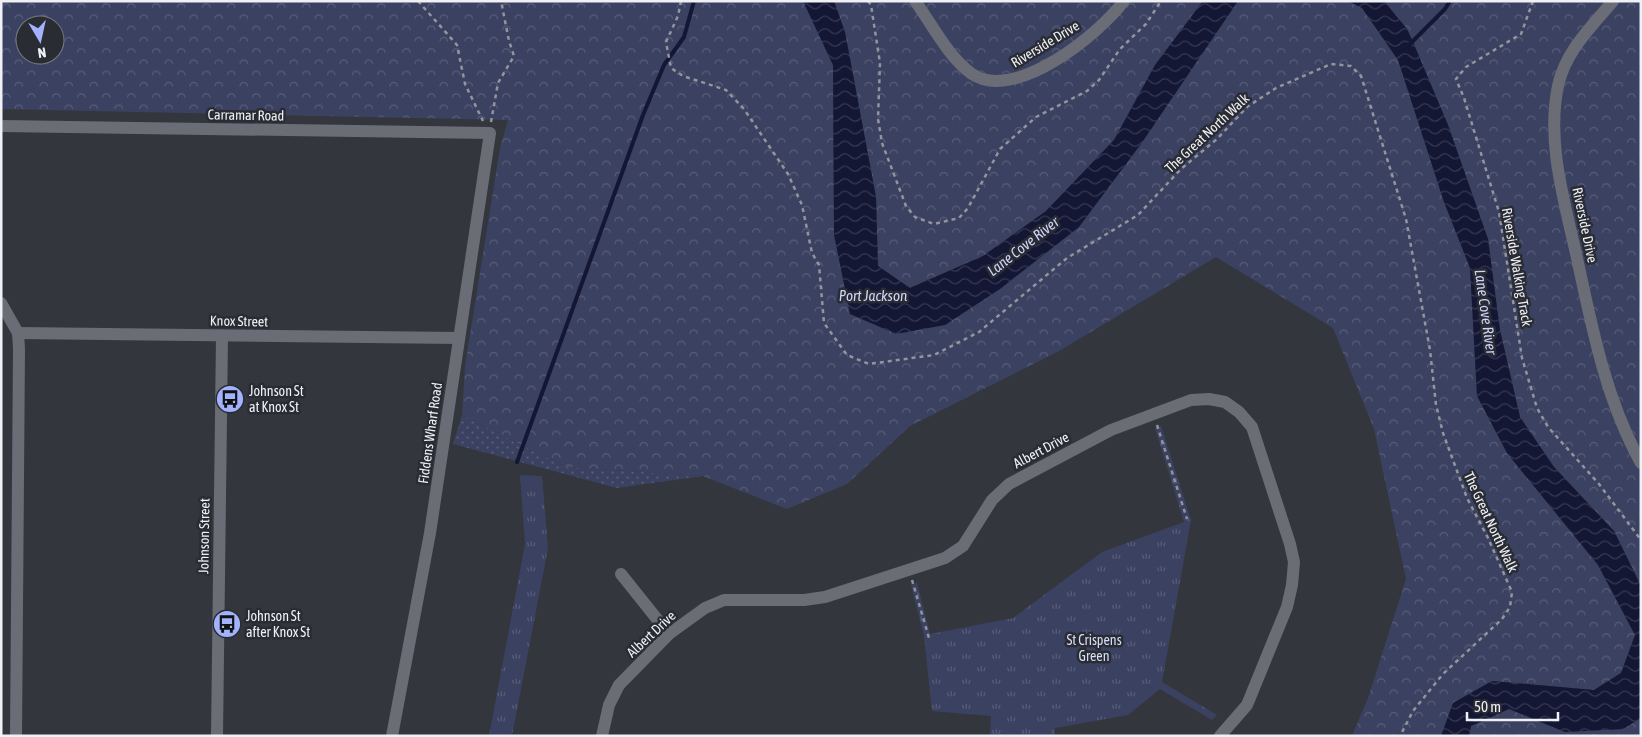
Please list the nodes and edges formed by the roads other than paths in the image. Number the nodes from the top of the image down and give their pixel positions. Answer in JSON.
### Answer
{"nodes":[{"id":1,"x":915,"y":1,"type":"edge"},
{"id":2,"x":1124,"y":1,"type":"edge"},
{"id":3,"x":1613,"y":1,"type":"edge"},
{"id":4,"x":1,"y":126,"type":"edge"},
{"id":5,"x":490,"y":133,"type":"joint"},
{"id":6,"x":1,"y":303,"type":"edge"},
{"id":7,"x":18,"y":333,"type":"junction"},
{"id":8,"x":222,"y":336,"type":"junction"},
{"id":9,"x":459,"y":338,"type":"junction"},
{"id":10,"x":1641,"y":463,"type":"edge"},
{"id":11,"x":621,"y":574,"type":"dead end"},
{"id":12,"x":669,"y":634,"type":"junction"},
{"id":13,"x":16,"y":736,"type":"edge"},
{"id":14,"x":217,"y":736,"type":"edge"},
{"id":15,"x":392,"y":736,"type":"edge"},
{"id":16,"x":602,"y":736,"type":"edge"},
{"id":17,"x":1220,"y":736,"type":"edge"}],
"edges":[{"from":1,"to":2,"type":"street","name":"Riverside Drive"},
{"from":3,"to":10,"type":"street","name":"Riverside Drive"},
{"from":4,"to":5,"type":"street","name":"Carramar Road"},
{"from":5,"to":9,"type":"street","name":"Fiddens Wharf Road"},
{"from":6,"to":7,"type":"street"},
{"from":7,"to":8,"type":"street","name":"Knox Street"},
{"from":7,"to":13,"type":"street"},
{"from":8,"to":9,"type":"street","name":"Knox Street"},
{"from":8,"to":14,"type":"street","name":"Johnson Street"},
{"from":9,"to":15,"type":"street","name":"Fiddens Wharf Road"},
{"from":11,"to":12,"type":"street"},
{"from":12,"to":16,"type":"street","name":"Albert Drive"},
{"from":12,"to":17,"type":"street","name":"Albert Drive"}]}
